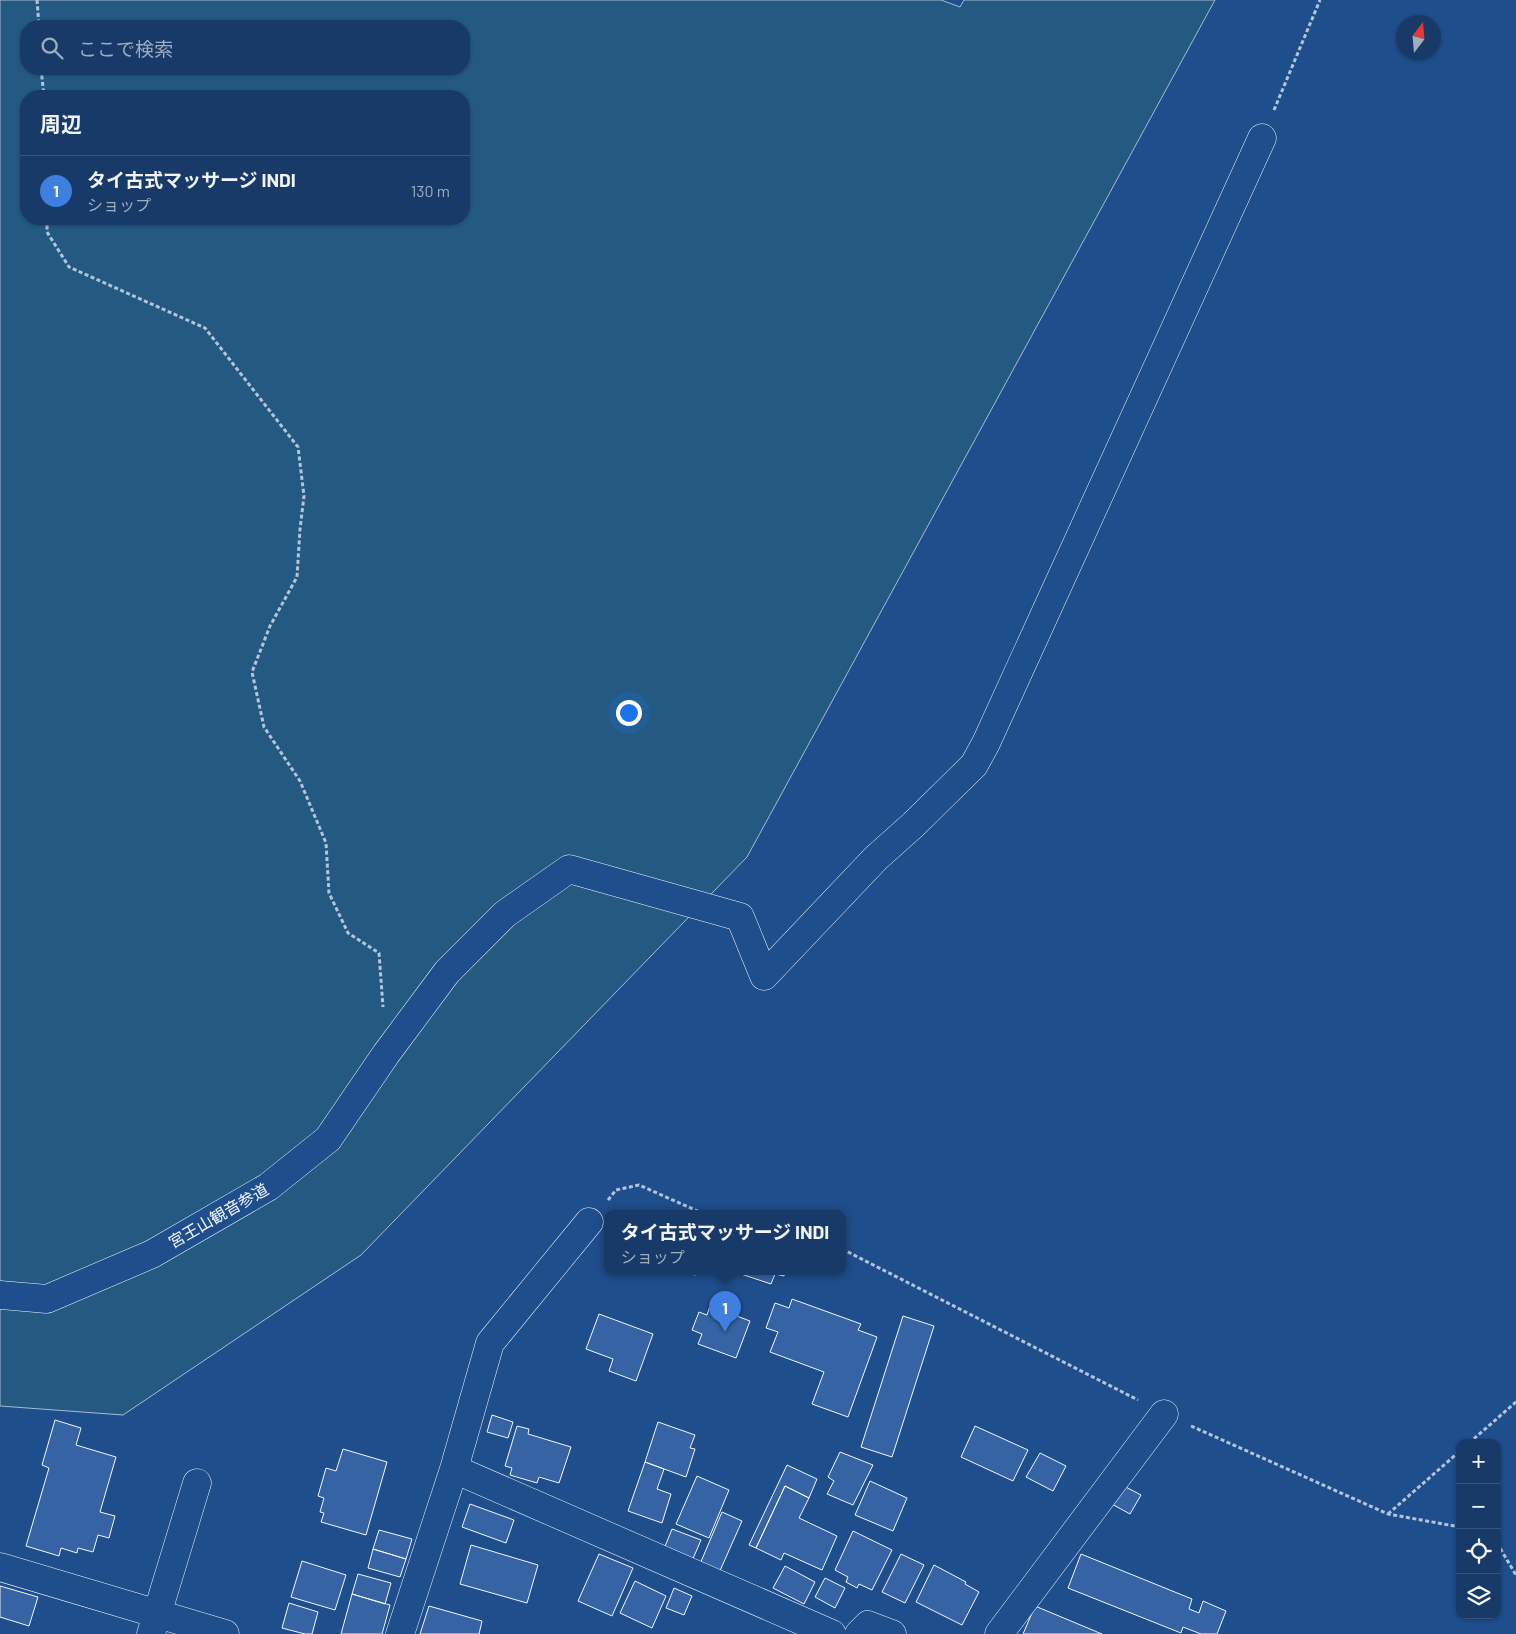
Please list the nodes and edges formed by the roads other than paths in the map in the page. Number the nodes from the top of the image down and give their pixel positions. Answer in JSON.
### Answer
{"nodes":[{"id":1,"x":1262,"y":138,"type":"road end"},
{"id":2,"x":589,"y":1222,"type":"road end"},
{"id":3,"x":0,"y":1295,"type":"edge"},
{"id":4,"x":1164,"y":1414,"type":"road end"},
{"id":5,"x":454,"y":1469,"type":"junction"},
{"id":6,"x":197,"y":1483,"type":"dead end"},
{"id":7,"x":0,"y":1567,"type":"edge"},
{"id":8,"x":154,"y":1624,"type":"edge"},
{"id":9,"x":225,"y":1634,"type":"edge"},
{"id":10,"x":400,"y":1634,"type":"edge"},
{"id":11,"x":832,"y":1634,"type":"edge"},
{"id":12,"x":859,"y":1634,"type":"edge"},
{"id":13,"x":892,"y":1634,"type":"edge"},
{"id":14,"x":999,"y":1634,"type":"edge"}],
"edges":[{"from":1,"to":3,"type":"street","name":"宮王山観音参道"},
{"from":2,"to":5,"type":"street"},
{"from":4,"to":14,"type":"street"},
{"from":5,"to":10,"type":"street"},
{"from":5,"to":11,"type":"street"},
{"from":6,"to":8,"type":"street"},
{"from":7,"to":8,"type":"street"},
{"from":8,"to":9,"type":"street"},
{"from":12,"to":13,"type":"street"}]}
